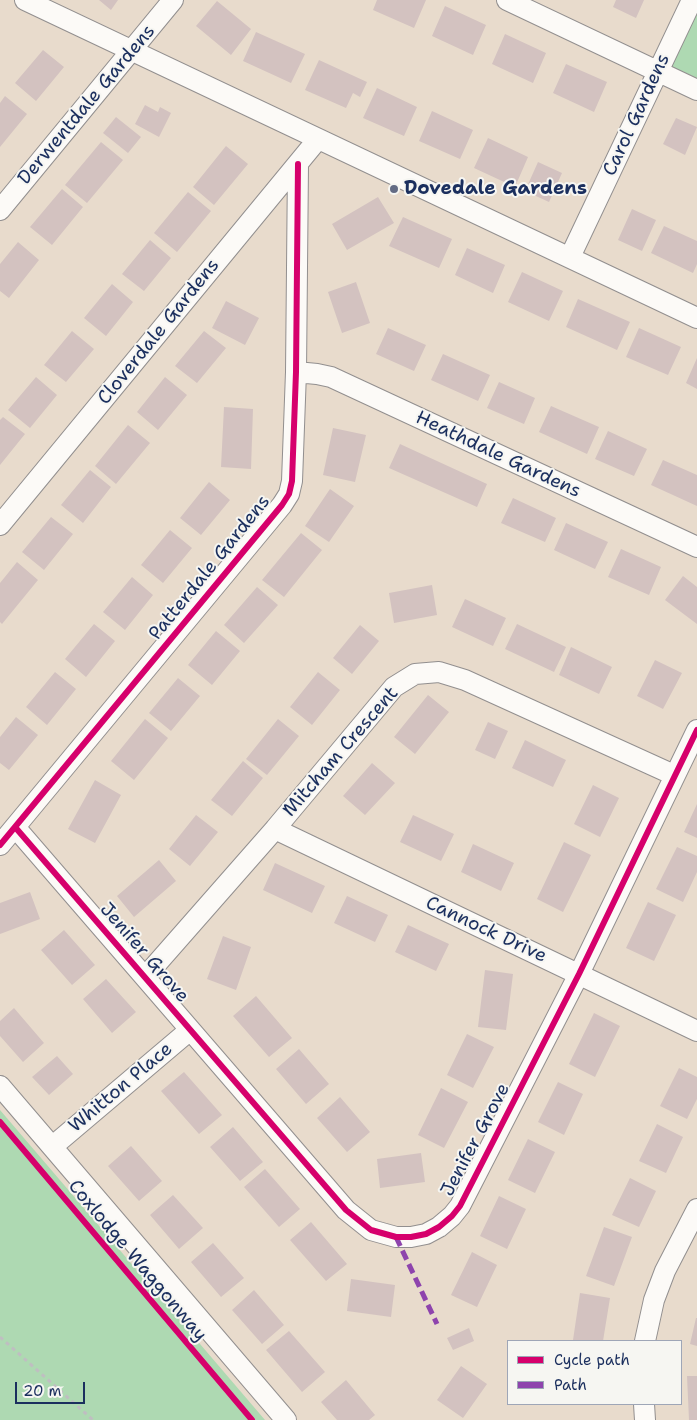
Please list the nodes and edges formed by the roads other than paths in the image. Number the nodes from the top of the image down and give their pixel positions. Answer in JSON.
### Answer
{"nodes":[{"id":1,"x":25,"y":0,"type":"edge"},
{"id":2,"x":173,"y":0,"type":"edge"},
{"id":3,"x":507,"y":0,"type":"edge"},
{"id":4,"x":692,"y":0,"type":"edge"},
{"id":5,"x":133,"y":50,"type":"junction"},
{"id":6,"x":657,"y":72,"type":"junction"},
{"id":7,"x":697,"y":90,"type":"edge"},
{"id":8,"x":318,"y":139,"type":"junction"},
{"id":9,"x":298,"y":164,"type":"junction"},
{"id":10,"x":0,"y":210,"type":"edge"},
{"id":11,"x":570,"y":257,"type":"junction"},
{"id":12,"x":697,"y":318,"type":"edge"},
{"id":13,"x":296,"y":372,"type":"junction"},
{"id":14,"x":0,"y":525,"type":"edge"},
{"id":15,"x":697,"y":548,"type":"edge"},
{"id":16,"x":697,"y":730,"type":"edge"},
{"id":17,"x":674,"y":775,"type":"junction"},
{"id":18,"x":15,"y":827,"type":"junction"},
{"id":19,"x":275,"y":830,"type":"junction"},
{"id":20,"x":0,"y":845,"type":"edge"},
{"id":21,"x":579,"y":974,"type":"junction"},
{"id":22,"x":145,"y":977,"type":"junction"},
{"id":23,"x":190,"y":1030,"type":"junction"},
{"id":24,"x":697,"y":1031,"type":"edge"},
{"id":25,"x":0,"y":1086,"type":"edge"},
{"id":26,"x":53,"y":1146,"type":"junction"},
{"id":27,"x":697,"y":1209,"type":"edge"},
{"id":28,"x":644,"y":1340,"type":"edge"},
{"id":29,"x":644,"y":1405,"type":"edge"},
{"id":30,"x":286,"y":1420,"type":"edge"},
{"id":31,"x":645,"y":1420,"type":"edge"}],
"edges":[{"from":1,"to":5,"type":"street"},
{"from":2,"to":5,"type":"street","name":"Derwentdale Gardens"},
{"from":3,"to":6,"type":"street"},
{"from":4,"to":6,"type":"street","name":"Carol Gardens"},
{"from":5,"to":8,"type":"street"},
{"from":5,"to":10,"type":"street","name":"Derwentdale Gardens"},
{"from":6,"to":7,"type":"street"},
{"from":6,"to":11,"type":"street","name":"Carol Gardens"},
{"from":8,"to":9,"type":"street","name":"Cloverdale Gardens"},
{"from":8,"to":11,"type":"street"},
{"from":9,"to":13,"type":"street","name":"Patterdale Gardens"},
{"from":9,"to":14,"type":"street","name":"Cloverdale Gardens"},
{"from":11,"to":12,"type":"street"},
{"from":13,"to":15,"type":"street","name":"Heathdale Gardens"},
{"from":13,"to":18,"type":"street","name":"Patterdale Gardens"},
{"from":16,"to":17,"type":"street","name":"Jenifer Grove"},
{"from":17,"to":19,"type":"street","name":"Mitcham Crescent"},
{"from":17,"to":21,"type":"street","name":"Jenifer Grove"},
{"from":18,"to":20,"type":"street","name":"Patterdale Gardens"},
{"from":18,"to":22,"type":"street","name":"Jenifer Grove"},
{"from":19,"to":21,"type":"street","name":"Cannock Drive"},
{"from":19,"to":22,"type":"street","name":"Mitcham Crescent"},
{"from":21,"to":23,"type":"street","name":"Jenifer Grove"},
{"from":21,"to":24,"type":"street","name":"Cannock Drive"},
{"from":22,"to":23,"type":"street","name":"Jenifer Grove"},
{"from":23,"to":26,"type":"street","name":"Whitton Place"},
{"from":25,"to":26,"type":"street"},
{"from":26,"to":30,"type":"street"},
{"from":27,"to":28,"type":"street"},
{"from":29,"to":31,"type":"street"}]}
